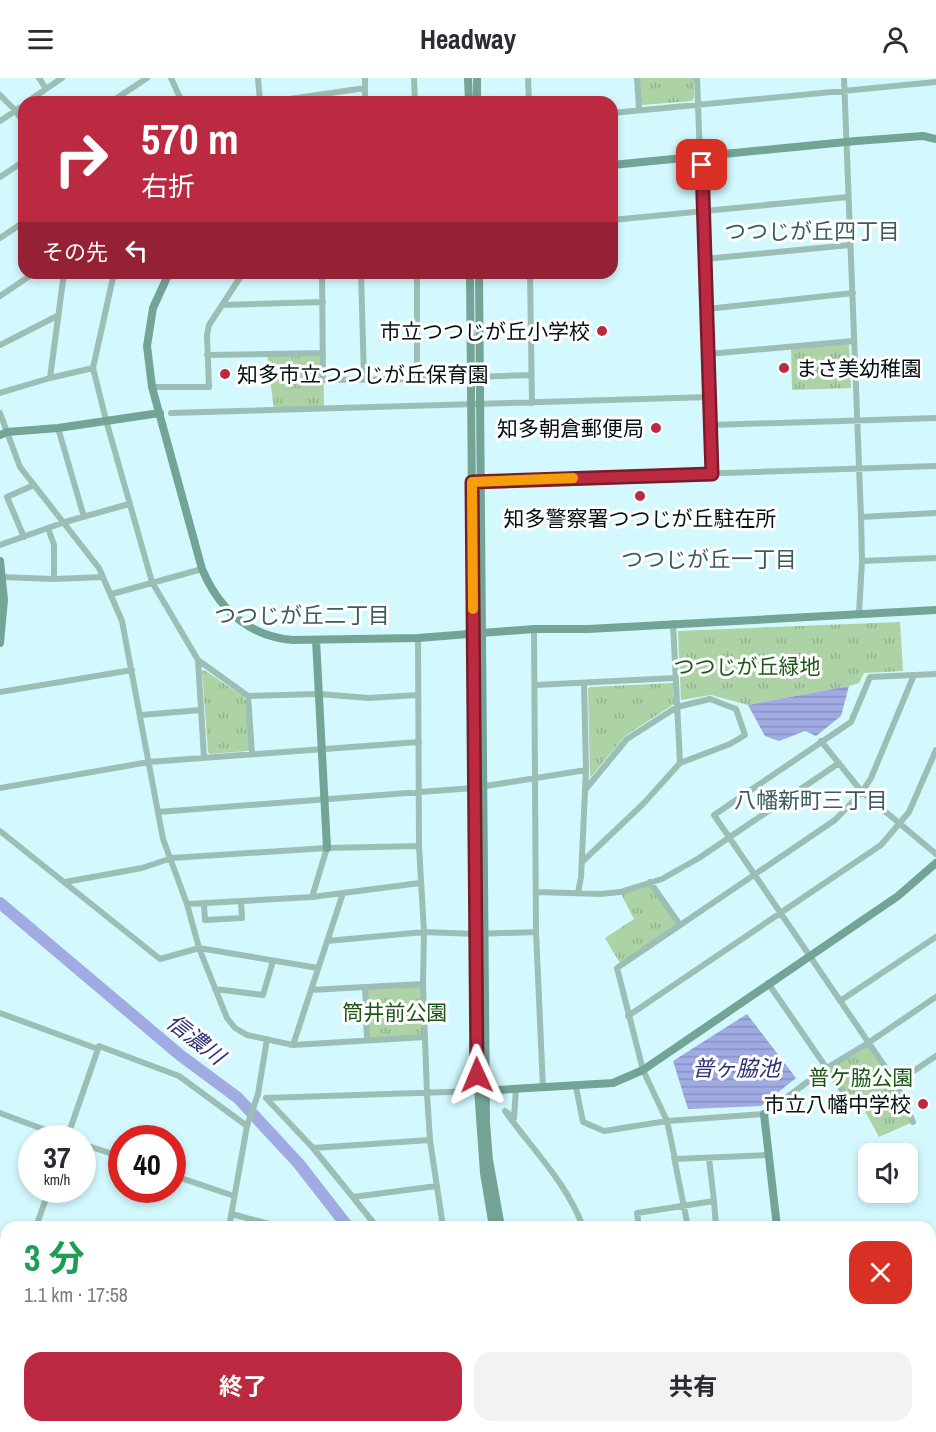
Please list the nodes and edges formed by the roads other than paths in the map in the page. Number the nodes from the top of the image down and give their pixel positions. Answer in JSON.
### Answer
{"nodes":[{"id":1,"x":39,"y":78,"type":"edge"},
{"id":2,"x":62,"y":78,"type":"edge"},
{"id":3,"x":147,"y":78,"type":"edge"},
{"id":4,"x":171,"y":78,"type":"edge"},
{"id":5,"x":258,"y":78,"type":"edge"},
{"id":6,"x":364,"y":78,"type":"edge"},
{"id":7,"x":414,"y":78,"type":"edge"},
{"id":8,"x":468,"y":78,"type":"edge"},
{"id":9,"x":477,"y":78,"type":"edge"},
{"id":10,"x":528,"y":78,"type":"edge"},
{"id":11,"x":637,"y":78,"type":"edge"},
{"id":12,"x":697,"y":78,"type":"edge"},
{"id":13,"x":844,"y":78,"type":"edge"},
{"id":14,"x":936,"y":82,"type":"edge"},
{"id":15,"x":365,"y":88,"type":"junction"},
{"id":16,"x":46,"y":89,"type":"junction"},
{"id":17,"x":844,"y":89,"type":"junction"},
{"id":18,"x":0,"y":95,"type":"edge"},
{"id":19,"x":36,"y":96,"type":"edge"},
{"id":20,"x":120,"y":96,"type":"edge"},
{"id":21,"x":179,"y":96,"type":"edge"},
{"id":22,"x":260,"y":96,"type":"edge"},
{"id":23,"x":310,"y":96,"type":"edge"},
{"id":24,"x":365,"y":96,"type":"edge"},
{"id":25,"x":415,"y":96,"type":"edge"},
{"id":26,"x":469,"y":96,"type":"edge"},
{"id":27,"x":477,"y":96,"type":"edge"},
{"id":28,"x":529,"y":96,"type":"edge"},
{"id":29,"x":699,"y":103,"type":"junction"},
{"id":30,"x":18,"y":108,"type":"edge"},
{"id":31,"x":639,"y":109,"type":"junction"},
{"id":32,"x":15,"y":110,"type":"junction"},
{"id":33,"x":618,"y":112,"type":"edge"},
{"id":34,"x":18,"y":114,"type":"edge"},
{"id":35,"x":0,"y":122,"type":"edge"},
{"id":36,"x":936,"y":139,"type":"edge"},
{"id":37,"x":847,"y":142,"type":"junction"},
{"id":38,"x":701,"y":156,"type":"junction"},
{"id":39,"x":618,"y":164,"type":"edge"},
{"id":40,"x":18,"y":165,"type":"edge"},
{"id":41,"x":0,"y":177,"type":"edge"},
{"id":42,"x":848,"y":197,"type":"junction"},
{"id":43,"x":704,"y":211,"type":"junction"},
{"id":44,"x":618,"y":219,"type":"edge"},
{"id":45,"x":18,"y":226,"type":"edge"},
{"id":46,"x":0,"y":238,"type":"edge"},
{"id":47,"x":850,"y":244,"type":"junction"},
{"id":48,"x":705,"y":259,"type":"junction"},
{"id":49,"x":25,"y":279,"type":"edge"},
{"id":50,"x":63,"y":279,"type":"edge"},
{"id":51,"x":113,"y":279,"type":"edge"},
{"id":52,"x":166,"y":279,"type":"edge"},
{"id":53,"x":239,"y":279,"type":"edge"},
{"id":54,"x":322,"y":279,"type":"edge"},
{"id":55,"x":362,"y":279,"type":"edge"},
{"id":56,"x":417,"y":279,"type":"edge"},
{"id":57,"x":470,"y":279,"type":"edge"},
{"id":58,"x":479,"y":279,"type":"edge"},
{"id":59,"x":530,"y":279,"type":"edge"},
{"id":60,"x":853,"y":293,"type":"junction"},
{"id":61,"x":0,"y":296,"type":"edge"},
{"id":62,"x":323,"y":302,"type":"junction"},
{"id":63,"x":222,"y":305,"type":"junction"},
{"id":64,"x":707,"y":309,"type":"junction"},
{"id":65,"x":57,"y":316,"type":"junction"},
{"id":66,"x":853,"y":341,"type":"junction"},
{"id":67,"x":0,"y":345,"type":"edge"},
{"id":68,"x":323,"y":353,"type":"junction"},
{"id":69,"x":708,"y":354,"type":"junction"},
{"id":70,"x":207,"y":355,"type":"junction"},
{"id":71,"x":93,"y":368,"type":"junction"},
{"id":72,"x":531,"y":375,"type":"junction"},
{"id":73,"x":475,"y":377,"type":"junction"},
{"id":74,"x":50,"y":378,"type":"junction"},
{"id":75,"x":417,"y":379,"type":"junction"},
{"id":76,"x":364,"y":380,"type":"junction"},
{"id":77,"x":152,"y":387,"type":"junction"},
{"id":78,"x":0,"y":393,"type":"edge"},
{"id":79,"x":710,"y":397,"type":"junction"},
{"id":80,"x":531,"y":403,"type":"junction"},
{"id":81,"x":475,"y":404,"type":"junction"},
{"id":82,"x":0,"y":413,"type":"edge"},
{"id":83,"x":160,"y":413,"type":"junction"},
{"id":84,"x":171,"y":413,"type":"dead end"},
{"id":85,"x":936,"y":418,"type":"edge"},
{"id":86,"x":106,"y":420,"type":"junction"},
{"id":87,"x":857,"y":420,"type":"junction"},
{"id":88,"x":711,"y":425,"type":"junction"},
{"id":89,"x":58,"y":428,"type":"junction"},
{"id":90,"x":4,"y":433,"type":"edge"},
{"id":91,"x":936,"y":466,"type":"edge"},
{"id":92,"x":859,"y":468,"type":"junction"},
{"id":93,"x":712,"y":474,"type":"junction"},
{"id":94,"x":476,"y":482,"type":"junction"},
{"id":95,"x":34,"y":485,"type":"junction"},
{"id":96,"x":129,"y":504,"type":"junction"},
{"id":97,"x":936,"y":513,"type":"edge"},
{"id":98,"x":84,"y":517,"type":"junction"},
{"id":99,"x":861,"y":517,"type":"junction"},
{"id":100,"x":65,"y":522,"type":"junction"},
{"id":101,"x":48,"y":528,"type":"junction"},
{"id":102,"x":24,"y":537,"type":"junction"},
{"id":103,"x":0,"y":545,"type":"edge"},
{"id":104,"x":936,"y":558,"type":"edge"},
{"id":105,"x":0,"y":561,"type":"edge"},
{"id":106,"x":862,"y":561,"type":"junction"},
{"id":107,"x":202,"y":569,"type":"junction"},
{"id":108,"x":1,"y":577,"type":"edge"},
{"id":109,"x":103,"y":577,"type":"junction"},
{"id":110,"x":54,"y":579,"type":"junction"},
{"id":111,"x":152,"y":582,"type":"junction"},
{"id":112,"x":112,"y":594,"type":"junction"},
{"id":113,"x":936,"y":610,"type":"edge"},
{"id":114,"x":859,"y":613,"type":"junction"},
{"id":115,"x":672,"y":623,"type":"junction"},
{"id":116,"x":534,"y":629,"type":"junction"},
{"id":117,"x":477,"y":634,"type":"junction"},
{"id":118,"x":418,"y":638,"type":"junction"},
{"id":119,"x":316,"y":640,"type":"junction"},
{"id":120,"x":0,"y":643,"type":"edge"},
{"id":121,"x":198,"y":660,"type":"junction"},
{"id":122,"x":132,"y":670,"type":"junction"},
{"id":123,"x":936,"y":674,"type":"edge"},
{"id":124,"x":914,"y":675,"type":"junction"},
{"id":125,"x":675,"y":678,"type":"junction"},
{"id":126,"x":584,"y":683,"type":"junction"},
{"id":127,"x":536,"y":685,"type":"junction"},
{"id":128,"x":0,"y":692,"type":"edge"},
{"id":129,"x":319,"y":694,"type":"junction"},
{"id":130,"x":418,"y":695,"type":"junction"},
{"id":131,"x":248,"y":696,"type":"junction"},
{"id":132,"x":677,"y":707,"type":"junction"},
{"id":133,"x":201,"y":710,"type":"junction"},
{"id":134,"x":141,"y":715,"type":"junction"},
{"id":135,"x":821,"y":741,"type":"junction"},
{"id":136,"x":419,"y":742,"type":"junction"},
{"id":137,"x":321,"y":748,"type":"junction"},
{"id":138,"x":936,"y":750,"type":"edge"},
{"id":139,"x":252,"y":754,"type":"junction"},
{"id":140,"x":204,"y":758,"type":"junction"},
{"id":141,"x":149,"y":762,"type":"junction"},
{"id":142,"x":680,"y":763,"type":"junction"},
{"id":143,"x":839,"y":763,"type":"junction"},
{"id":144,"x":586,"y":771,"type":"junction"},
{"id":145,"x":536,"y":778,"type":"junction"},
{"id":146,"x":483,"y":786,"type":"junction"},
{"id":147,"x":0,"y":788,"type":"edge"},
{"id":148,"x":473,"y":788,"type":"junction"},
{"id":149,"x":585,"y":790,"type":"junction"},
{"id":150,"x":420,"y":791,"type":"junction"},
{"id":151,"x":862,"y":792,"type":"junction"},
{"id":152,"x":323,"y":799,"type":"junction"},
{"id":153,"x":158,"y":812,"type":"junction"},
{"id":154,"x":898,"y":823,"type":"junction"},
{"id":155,"x":0,"y":831,"type":"edge"},
{"id":156,"x":728,"y":837,"type":"junction"},
{"id":157,"x":419,"y":846,"type":"junction"},
{"id":158,"x":327,"y":848,"type":"junction"},
{"id":159,"x":936,"y":854,"type":"edge"},
{"id":160,"x":172,"y":858,"type":"junction"},
{"id":161,"x":582,"y":862,"type":"junction"},
{"id":162,"x":936,"y":863,"type":"edge"},
{"id":163,"x":756,"y":875,"type":"junction"},
{"id":164,"x":65,"y":882,"type":"junction"},
{"id":165,"x":650,"y":882,"type":"junction"},
{"id":166,"x":420,"y":883,"type":"junction"},
{"id":167,"x":343,"y":892,"type":"junction"},
{"id":168,"x":536,"y":892,"type":"junction"},
{"id":169,"x":578,"y":893,"type":"junction"},
{"id":170,"x":312,"y":897,"type":"junction"},
{"id":171,"x":241,"y":902,"type":"junction"},
{"id":172,"x":187,"y":904,"type":"junction"},
{"id":173,"x":204,"y":905,"type":"junction"},
{"id":174,"x":781,"y":914,"type":"junction"},
{"id":175,"x":680,"y":925,"type":"junction"},
{"id":176,"x":424,"y":932,"type":"junction"},
{"id":177,"x":536,"y":932,"type":"junction"},
{"id":178,"x":480,"y":933,"type":"junction"},
{"id":179,"x":936,"y":937,"type":"edge"},
{"id":180,"x":327,"y":941,"type":"junction"},
{"id":181,"x":199,"y":948,"type":"junction"},
{"id":182,"x":809,"y":956,"type":"junction"},
{"id":183,"x":273,"y":961,"type":"junction"},
{"id":184,"x":318,"y":968,"type":"junction"},
{"id":185,"x":768,"y":983,"type":"junction"},
{"id":186,"x":423,"y":984,"type":"junction"},
{"id":187,"x":365,"y":987,"type":"junction"},
{"id":188,"x":215,"y":989,"type":"junction"},
{"id":189,"x":311,"y":990,"type":"junction"},
{"id":190,"x":936,"y":997,"type":"edge"},
{"id":191,"x":840,"y":1001,"type":"junction"},
{"id":192,"x":0,"y":1013,"type":"edge"},
{"id":193,"x":628,"y":1016,"type":"junction"},
{"id":194,"x":425,"y":1037,"type":"junction"},
{"id":195,"x":267,"y":1039,"type":"junction"},
{"id":196,"x":367,"y":1040,"type":"junction"},
{"id":197,"x":868,"y":1043,"type":"junction"},
{"id":198,"x":293,"y":1045,"type":"junction"},
{"id":199,"x":98,"y":1049,"type":"junction"},
{"id":200,"x":936,"y":1056,"type":"edge"},
{"id":201,"x":825,"y":1069,"type":"junction"},
{"id":202,"x":643,"y":1070,"type":"junction"},
{"id":203,"x":896,"y":1083,"type":"junction"},
{"id":204,"x":576,"y":1087,"type":"junction"},
{"id":205,"x":543,"y":1088,"type":"junction"},
{"id":206,"x":516,"y":1089,"type":"junction"},
{"id":207,"x":482,"y":1091,"type":"junction"},
{"id":208,"x":427,"y":1094,"type":"junction"},
{"id":209,"x":257,"y":1097,"type":"junction"},
{"id":210,"x":266,"y":1098,"type":"junction"},
{"id":211,"x":852,"y":1105,"type":"dead end"},
{"id":212,"x":0,"y":1113,"type":"edge"},
{"id":213,"x":764,"y":1114,"type":"junction"},
{"id":214,"x":667,"y":1121,"type":"junction"},
{"id":215,"x":913,"y":1122,"type":"dead end"},
{"id":216,"x":32,"y":1125,"type":"edge"},
{"id":217,"x":72,"y":1125,"type":"edge"},
{"id":218,"x":247,"y":1126,"type":"junction"},
{"id":219,"x":430,"y":1140,"type":"junction"},
{"id":220,"x":313,"y":1148,"type":"junction"},
{"id":221,"x":767,"y":1155,"type":"junction"},
{"id":222,"x":674,"y":1157,"type":"junction"},
{"id":223,"x":708,"y":1158,"type":"junction"},
{"id":224,"x":186,"y":1179,"type":"edge"},
{"id":225,"x":436,"y":1185,"type":"junction"},
{"id":226,"x":234,"y":1196,"type":"junction"},
{"id":227,"x":353,"y":1197,"type":"junction"},
{"id":228,"x":714,"y":1201,"type":"junction"},
{"id":229,"x":45,"y":1203,"type":"edge"},
{"id":230,"x":684,"y":1206,"type":"junction"},
{"id":231,"x":232,"y":1214,"type":"junction"},
{"id":232,"x":38,"y":1221,"type":"edge"},
{"id":233,"x":230,"y":1221,"type":"edge"},
{"id":234,"x":258,"y":1221,"type":"edge"},
{"id":235,"x":372,"y":1221,"type":"edge"},
{"id":236,"x":441,"y":1221,"type":"edge"},
{"id":237,"x":492,"y":1221,"type":"edge"},
{"id":238,"x":500,"y":1221,"type":"edge"},
{"id":239,"x":581,"y":1221,"type":"edge"},
{"id":240,"x":638,"y":1221,"type":"edge"},
{"id":241,"x":687,"y":1221,"type":"edge"},
{"id":242,"x":716,"y":1221,"type":"edge"},
{"id":243,"x":776,"y":1221,"type":"edge"}],
"edges":[{"from":1,"to":16,"type":"street"},
{"from":2,"to":16,"type":"street"},
{"from":3,"to":20,"type":"street"},
{"from":4,"to":21,"type":"street"},
{"from":5,"to":22,"type":"street"},
{"from":6,"to":15,"type":"street"},
{"from":7,"to":25,"type":"street"},
{"from":8,"to":26,"type":"street"},
{"from":9,"to":27,"type":"street"},
{"from":10,"to":28,"type":"street"},
{"from":11,"to":31,"type":"street"},
{"from":12,"to":29,"type":"street"},
{"from":13,"to":17,"type":"street"},
{"from":14,"to":17,"type":"street"},
{"from":15,"to":23,"type":"street"},
{"from":15,"to":24,"type":"street"},
{"from":16,"to":19,"type":"street"},
{"from":17,"to":29,"type":"street"},
{"from":17,"to":37,"type":"street"},
{"from":18,"to":32,"type":"street"},
{"from":29,"to":31,"type":"street"},
{"from":29,"to":38,"type":"street"},
{"from":30,"to":32,"type":"street"},
{"from":31,"to":33,"type":"street"},
{"from":32,"to":34,"type":"street"},
{"from":32,"to":35,"type":"street"},
{"from":36,"to":37,"type":"street"},
{"from":37,"to":38,"type":"street"},
{"from":37,"to":42,"type":"street"},
{"from":38,"to":39,"type":"street"},
{"from":38,"to":43,"type":"street"},
{"from":40,"to":41,"type":"street"},
{"from":42,"to":43,"type":"street"},
{"from":42,"to":47,"type":"street"},
{"from":43,"to":44,"type":"street"},
{"from":43,"to":48,"type":"street"},
{"from":45,"to":46,"type":"street"},
{"from":47,"to":48,"type":"street"},
{"from":47,"to":60,"type":"street"},
{"from":48,"to":64,"type":"street"},
{"from":49,"to":61,"type":"street"},
{"from":50,"to":65,"type":"street"},
{"from":51,"to":71,"type":"street"},
{"from":52,"to":77,"type":"street"},
{"from":53,"to":63,"type":"street"},
{"from":54,"to":62,"type":"street"},
{"from":55,"to":76,"type":"street"},
{"from":56,"to":75,"type":"street"},
{"from":57,"to":73,"type":"street"},
{"from":58,"to":73,"type":"street"},
{"from":59,"to":72,"type":"street"},
{"from":60,"to":64,"type":"street"},
{"from":60,"to":66,"type":"street"},
{"from":62,"to":63,"type":"street"},
{"from":62,"to":68,"type":"street"},
{"from":63,"to":70,"type":"street"},
{"from":64,"to":69,"type":"street"},
{"from":65,"to":67,"type":"street"},
{"from":65,"to":74,"type":"street"},
{"from":66,"to":69,"type":"street"},
{"from":66,"to":87,"type":"street"},
{"from":68,"to":70,"type":"street"},
{"from":68,"to":76,"type":"street"},
{"from":69,"to":79,"type":"street"},
{"from":70,"to":77,"type":"street"},
{"from":71,"to":74,"type":"street"},
{"from":71,"to":86,"type":"street"},
{"from":72,"to":73,"type":"street"},
{"from":72,"to":80,"type":"street"},
{"from":73,"to":75,"type":"street"},
{"from":73,"to":81,"type":"street"},
{"from":74,"to":78,"type":"street"},
{"from":75,"to":76,"type":"street"},
{"from":77,"to":83,"type":"street"},
{"from":79,"to":80,"type":"street"},
{"from":79,"to":88,"type":"street"},
{"from":80,"to":81,"type":"street"},
{"from":81,"to":84,"type":"street"},
{"from":81,"to":94,"type":"street"},
{"from":82,"to":90,"type":"street"},
{"from":83,"to":86,"type":"street"},
{"from":83,"to":107,"type":"street"},
{"from":85,"to":87,"type":"street"},
{"from":86,"to":89,"type":"street"},
{"from":86,"to":96,"type":"street"},
{"from":87,"to":88,"type":"street"},
{"from":87,"to":92,"type":"street"},
{"from":88,"to":93,"type":"street"},
{"from":89,"to":90,"type":"street"},
{"from":89,"to":98,"type":"street"},
{"from":90,"to":95,"type":"street"},
{"from":91,"to":92,"type":"street"},
{"from":92,"to":93,"type":"street"},
{"from":92,"to":99,"type":"street"},
{"from":93,"to":94,"type":"street"},
{"from":94,"to":117,"type":"street"},
{"from":95,"to":100,"type":"street"},
{"from":95,"to":102,"type":"street"},
{"from":96,"to":98,"type":"street"},
{"from":96,"to":111,"type":"street"},
{"from":97,"to":99,"type":"street"},
{"from":98,"to":100,"type":"street"},
{"from":99,"to":106,"type":"street"},
{"from":100,"to":101,"type":"street"},
{"from":100,"to":109,"type":"street"},
{"from":101,"to":102,"type":"street"},
{"from":101,"to":110,"type":"street"},
{"from":102,"to":103,"type":"street"},
{"from":104,"to":106,"type":"street"},
{"from":105,"to":108,"type":"street"},
{"from":106,"to":114,"type":"street"},
{"from":107,"to":111,"type":"street"},
{"from":107,"to":119,"type":"street"},
{"from":108,"to":110,"type":"street"},
{"from":108,"to":120,"type":"street"},
{"from":109,"to":110,"type":"street"},
{"from":109,"to":112,"type":"street"},
{"from":111,"to":112,"type":"street"},
{"from":111,"to":121,"type":"street"},
{"from":112,"to":122,"type":"street"},
{"from":113,"to":114,"type":"street"},
{"from":114,"to":115,"type":"street"},
{"from":115,"to":116,"type":"street"},
{"from":115,"to":125,"type":"street"},
{"from":116,"to":117,"type":"street"},
{"from":116,"to":127,"type":"street"},
{"from":117,"to":118,"type":"street"},
{"from":117,"to":146,"type":"street"},
{"from":117,"to":148,"type":"street"},
{"from":118,"to":119,"type":"street"},
{"from":118,"to":130,"type":"street"},
{"from":119,"to":129,"type":"street"},
{"from":121,"to":131,"type":"street"},
{"from":121,"to":133,"type":"street"},
{"from":122,"to":128,"type":"street"},
{"from":122,"to":134,"type":"street"},
{"from":123,"to":124,"type":"street"},
{"from":124,"to":135,"type":"street"},
{"from":124,"to":151,"type":"street"},
{"from":125,"to":126,"type":"street"},
{"from":125,"to":132,"type":"street"},
{"from":126,"to":127,"type":"street"},
{"from":126,"to":144,"type":"street"},
{"from":127,"to":145,"type":"street"},
{"from":129,"to":130,"type":"street"},
{"from":129,"to":131,"type":"street"},
{"from":129,"to":137,"type":"street"},
{"from":130,"to":136,"type":"street"},
{"from":131,"to":139,"type":"street"},
{"from":132,"to":142,"type":"street"},
{"from":132,"to":142,"type":"street"},
{"from":132,"to":149,"type":"street"},
{"from":133,"to":134,"type":"street"},
{"from":133,"to":140,"type":"street"},
{"from":134,"to":141,"type":"street"},
{"from":135,"to":143,"type":"street"},
{"from":135,"to":156,"type":"street"},
{"from":136,"to":137,"type":"street"},
{"from":136,"to":150,"type":"street"},
{"from":137,"to":139,"type":"street"},
{"from":137,"to":152,"type":"street"},
{"from":138,"to":154,"type":"street"},
{"from":139,"to":140,"type":"street"},
{"from":140,"to":141,"type":"street"},
{"from":141,"to":147,"type":"street"},
{"from":141,"to":153,"type":"street"},
{"from":142,"to":161,"type":"street"},
{"from":143,"to":151,"type":"street"},
{"from":143,"to":156,"type":"street"},
{"from":144,"to":145,"type":"street"},
{"from":144,"to":149,"type":"street"},
{"from":145,"to":146,"type":"street"},
{"from":145,"to":168,"type":"street"},
{"from":146,"to":148,"type":"street"},
{"from":146,"to":178,"type":"street"},
{"from":148,"to":150,"type":"street"},
{"from":148,"to":178,"type":"street"},
{"from":149,"to":161,"type":"street"},
{"from":150,"to":152,"type":"street"},
{"from":150,"to":157,"type":"street"},
{"from":151,"to":154,"type":"street"},
{"from":151,"to":163,"type":"street"},
{"from":152,"to":153,"type":"street"},
{"from":152,"to":158,"type":"street"},
{"from":153,"to":160,"type":"street"},
{"from":154,"to":159,"type":"street"},
{"from":154,"to":174,"type":"street"},
{"from":155,"to":164,"type":"street"},
{"from":156,"to":163,"type":"street"},
{"from":156,"to":165,"type":"street"},
{"from":157,"to":158,"type":"street"},
{"from":157,"to":166,"type":"street"},
{"from":158,"to":160,"type":"street"},
{"from":158,"to":170,"type":"street"},
{"from":160,"to":164,"type":"street"},
{"from":160,"to":172,"type":"street"},
{"from":161,"to":169,"type":"street"},
{"from":162,"to":182,"type":"street"},
{"from":163,"to":174,"type":"street"},
{"from":163,"to":175,"type":"street"},
{"from":164,"to":181,"type":"street"},
{"from":165,"to":169,"type":"street"},
{"from":165,"to":175,"type":"street"},
{"from":166,"to":167,"type":"street"},
{"from":166,"to":176,"type":"street"},
{"from":167,"to":170,"type":"street"},
{"from":167,"to":180,"type":"street"},
{"from":168,"to":169,"type":"street"},
{"from":168,"to":177,"type":"street"},
{"from":170,"to":171,"type":"street"},
{"from":171,"to":173,"type":"street"},
{"from":171,"to":173,"type":"street"},
{"from":172,"to":173,"type":"street"},
{"from":172,"to":181,"type":"street"},
{"from":174,"to":182,"type":"street"},
{"from":174,"to":193,"type":"street"},
{"from":175,"to":193,"type":"street"},
{"from":176,"to":178,"type":"street"},
{"from":176,"to":180,"type":"street"},
{"from":176,"to":186,"type":"street"},
{"from":177,"to":178,"type":"street"},
{"from":177,"to":205,"type":"street"},
{"from":178,"to":207,"type":"street"},
{"from":179,"to":191,"type":"street"},
{"from":180,"to":184,"type":"street"},
{"from":181,"to":183,"type":"street"},
{"from":181,"to":188,"type":"street"},
{"from":182,"to":185,"type":"street"},
{"from":182,"to":191,"type":"street"},
{"from":183,"to":184,"type":"street"},
{"from":183,"to":188,"type":"street"},
{"from":184,"to":189,"type":"street"},
{"from":185,"to":201,"type":"street"},
{"from":185,"to":202,"type":"street"},
{"from":186,"to":187,"type":"street"},
{"from":186,"to":194,"type":"street"},
{"from":187,"to":189,"type":"street"},
{"from":187,"to":196,"type":"street"},
{"from":188,"to":195,"type":"street"},
{"from":189,"to":198,"type":"street"},
{"from":190,"to":197,"type":"street"},
{"from":191,"to":197,"type":"street"},
{"from":192,"to":199,"type":"street"},
{"from":193,"to":202,"type":"street"},
{"from":194,"to":196,"type":"street"},
{"from":194,"to":208,"type":"street"},
{"from":195,"to":198,"type":"street"},
{"from":195,"to":209,"type":"street"},
{"from":196,"to":198,"type":"street"},
{"from":197,"to":201,"type":"street"},
{"from":197,"to":203,"type":"street"},
{"from":199,"to":217,"type":"street"},
{"from":199,"to":218,"type":"street"},
{"from":200,"to":203,"type":"street"},
{"from":201,"to":211,"type":"street"},
{"from":201,"to":213,"type":"street"},
{"from":202,"to":204,"type":"street"},
{"from":202,"to":214,"type":"street"},
{"from":203,"to":215,"type":"street"},
{"from":204,"to":205,"type":"street"},
{"from":204,"to":214,"type":"street"},
{"from":205,"to":206,"type":"street"},
{"from":206,"to":207,"type":"street"},
{"from":206,"to":239,"type":"street"},
{"from":207,"to":208,"type":"street"},
{"from":207,"to":237,"type":"street"},
{"from":207,"to":238,"type":"street"},
{"from":208,"to":210,"type":"street"},
{"from":208,"to":219,"type":"street"},
{"from":209,"to":210,"type":"street"},
{"from":209,"to":218,"type":"street"},
{"from":210,"to":220,"type":"street"},
{"from":212,"to":216,"type":"street"},
{"from":213,"to":214,"type":"street"},
{"from":213,"to":221,"type":"street"},
{"from":214,"to":222,"type":"street"},
{"from":218,"to":226,"type":"street"},
{"from":219,"to":220,"type":"street"},
{"from":219,"to":225,"type":"street"},
{"from":220,"to":227,"type":"street"},
{"from":221,"to":223,"type":"street"},
{"from":221,"to":243,"type":"street"},
{"from":222,"to":223,"type":"street"},
{"from":222,"to":230,"type":"street"},
{"from":223,"to":228,"type":"street"},
{"from":224,"to":226,"type":"street"},
{"from":225,"to":227,"type":"street"},
{"from":225,"to":236,"type":"street"},
{"from":226,"to":231,"type":"street"},
{"from":227,"to":235,"type":"street"},
{"from":228,"to":230,"type":"street"},
{"from":228,"to":242,"type":"street"},
{"from":229,"to":232,"type":"street"},
{"from":230,"to":240,"type":"street"},
{"from":230,"to":241,"type":"street"},
{"from":231,"to":233,"type":"street"},
{"from":231,"to":234,"type":"street"}]}
